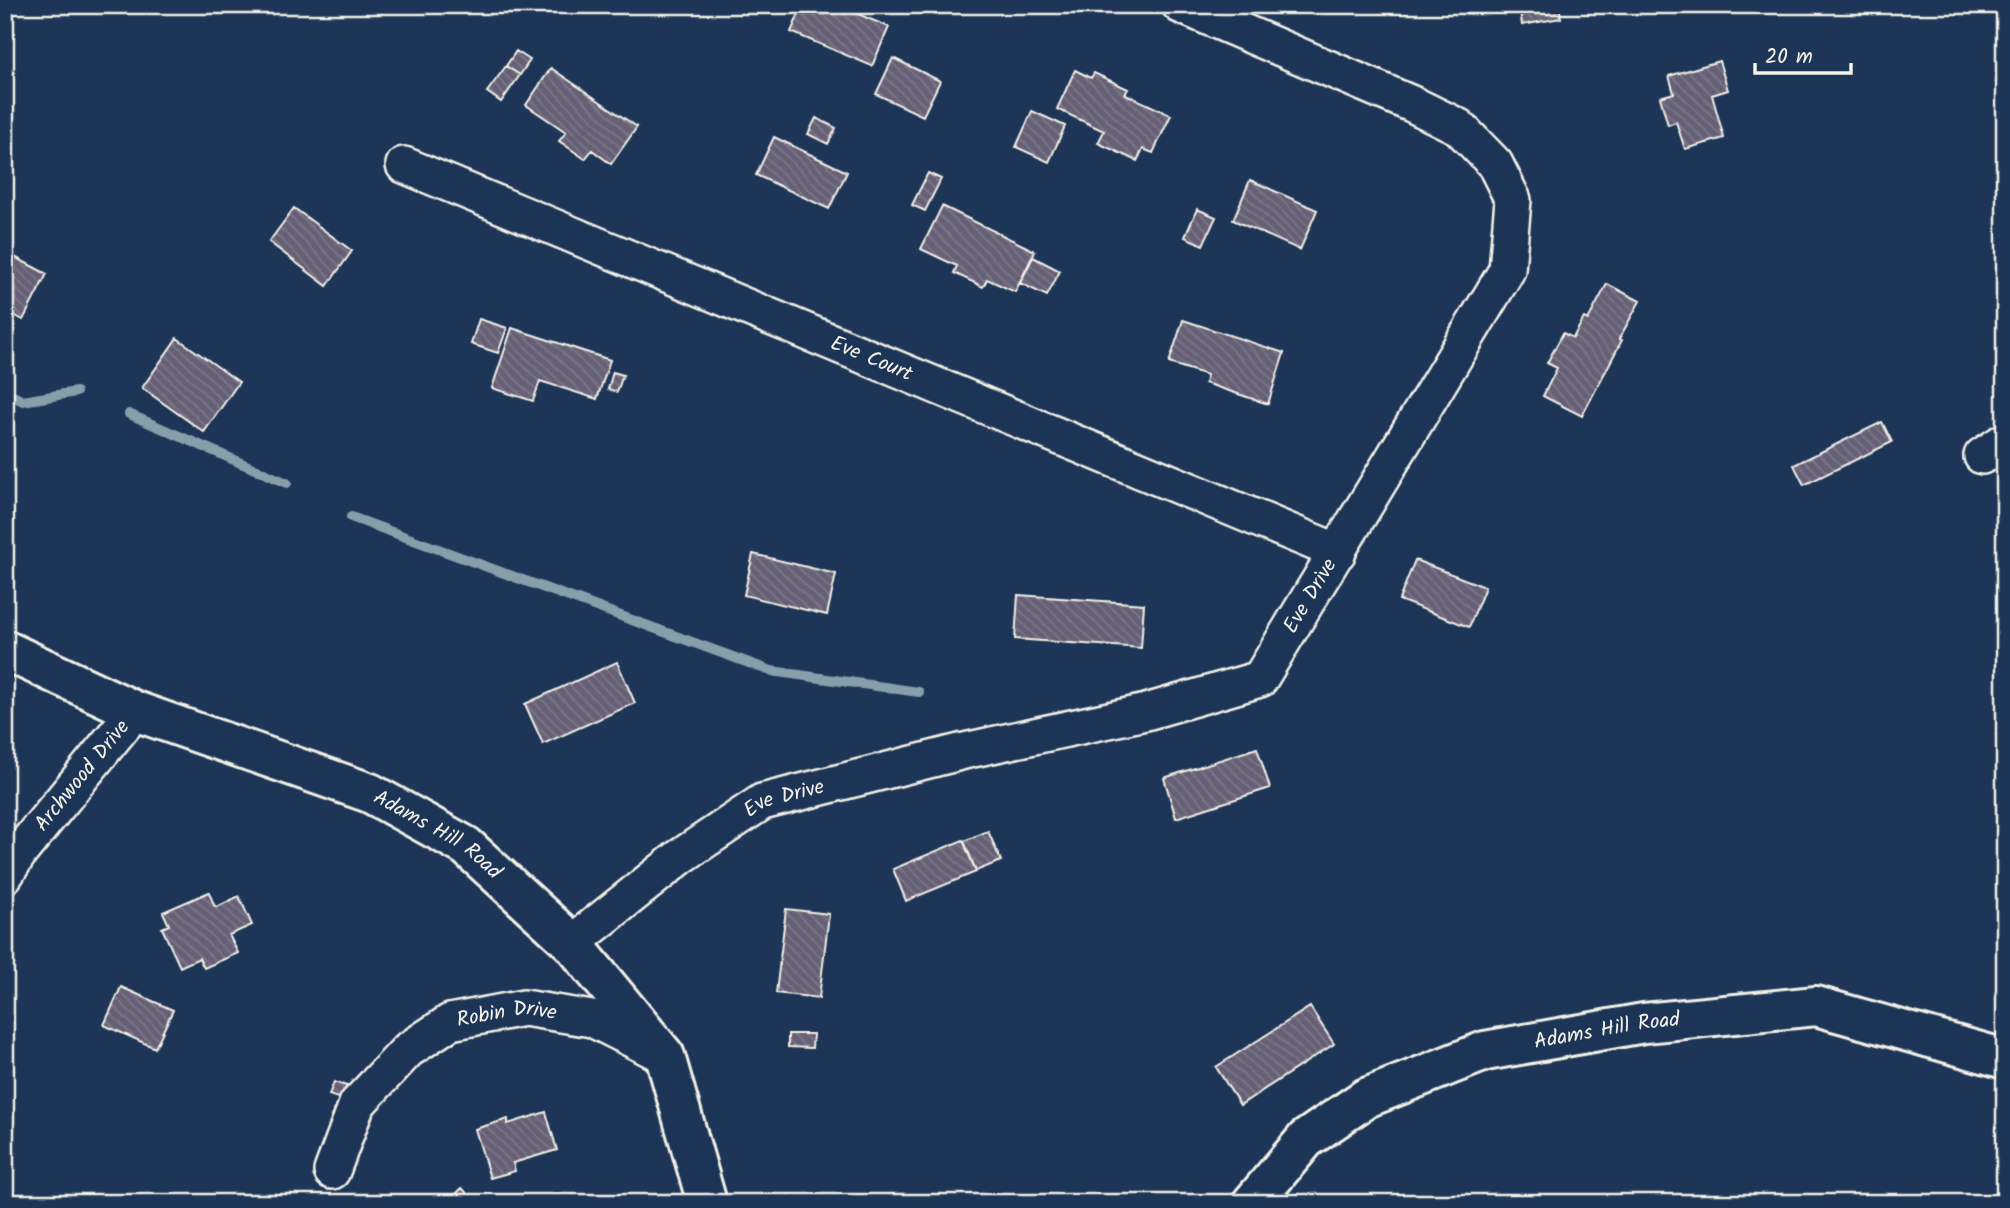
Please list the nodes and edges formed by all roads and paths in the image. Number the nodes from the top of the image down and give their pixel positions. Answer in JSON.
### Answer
{"nodes":[{"id":1,"x":1180,"y":5,"type":"edge"},
{"id":2,"x":404,"y":165,"type":"dead end"},
{"id":3,"x":1338,"y":552,"type":"junction"},
{"id":4,"x":5,"y":650,"type":"edge"},
{"id":5,"x":135,"y":711,"type":"junction"},
{"id":6,"x":5,"y":875,"type":"edge"},
{"id":7,"x":572,"y":943,"type":"junction"},
{"id":8,"x":665,"y":1056,"type":"junction"},
{"id":9,"x":2005,"y":1059,"type":"edge"},
{"id":10,"x":332,"y":1171,"type":"dead end"},
{"id":11,"x":707,"y":1203,"type":"edge"},
{"id":12,"x":1252,"y":1203,"type":"edge"}],
"edges":[{"from":1,"to":3,"type":"street","name":"Eve Drive"},
{"from":2,"to":3,"type":"street","name":"Eve Court"},
{"from":3,"to":7,"type":"street","name":"Eve Drive"},
{"from":4,"to":5,"type":"street","name":"Adams Hill Road"},
{"from":5,"to":6,"type":"street","name":"Archwood Drive"},
{"from":5,"to":7,"type":"street","name":"Adams Hill Road"},
{"from":7,"to":8,"type":"street","name":"Adams Hill Road"},
{"from":8,"to":10,"type":"street","name":"Robin Drive"},
{"from":8,"to":11,"type":"street","name":"Adams Hill Road"},
{"from":9,"to":12,"type":"street","name":"Adams Hill Road"}]}
